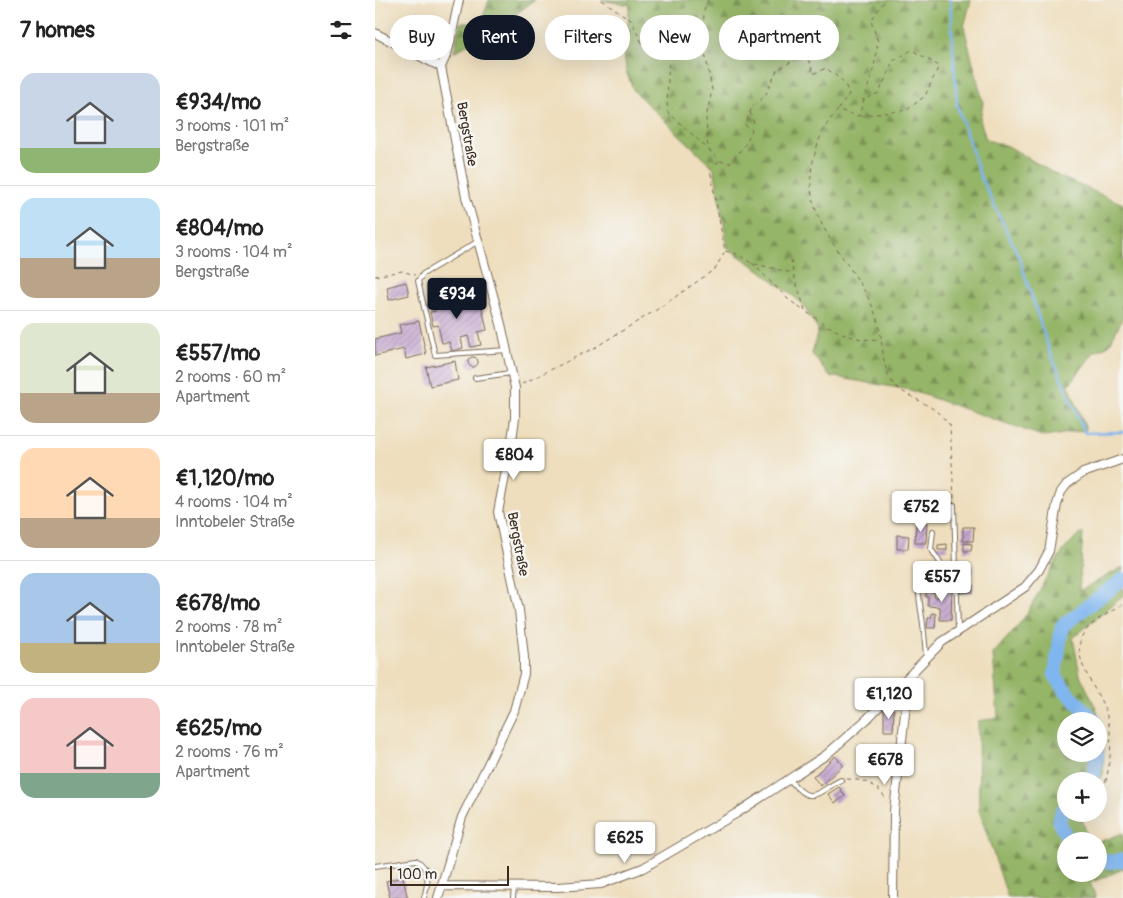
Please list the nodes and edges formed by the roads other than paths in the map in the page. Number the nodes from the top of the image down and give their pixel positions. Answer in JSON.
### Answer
{"nodes":[{"id":1,"x":459,"y":0,"type":"edge"},
{"id":2,"x":375,"y":32,"type":"edge"},
{"id":3,"x":441,"y":67,"type":"junction"},
{"id":4,"x":477,"y":242,"type":"junction"},
{"id":5,"x":507,"y":350,"type":"junction"},
{"id":6,"x":511,"y":372,"type":"junction"},
{"id":7,"x":475,"y":378,"type":"dead end"},
{"id":8,"x":1123,"y":459,"type":"edge"},
{"id":9,"x":954,"y":505,"type":"road end"},
{"id":10,"x":933,"y":531,"type":"dead end"},
{"id":11,"x":943,"y":567,"type":"junction"},
{"id":12,"x":955,"y":569,"type":"junction"},
{"id":13,"x":958,"y":630,"type":"junction"},
{"id":14,"x":926,"y":656,"type":"junction"},
{"id":15,"x":909,"y":678,"type":"junction"},
{"id":16,"x":790,"y":780,"type":"junction"},
{"id":17,"x":841,"y":780,"type":"road end"},
{"id":18,"x":375,"y":866,"type":"edge"},
{"id":19,"x":442,"y":886,"type":"junction"},
{"id":20,"x":514,"y":887,"type":"junction"},
{"id":21,"x":424,"y":898,"type":"edge"},
{"id":22,"x":438,"y":898,"type":"edge"},
{"id":23,"x":513,"y":898,"type":"edge"},
{"id":24,"x":893,"y":898,"type":"edge"}],
"edges":[{"from":1,"to":3,"type":"street"},
{"from":2,"to":3,"type":"street"},
{"from":3,"to":4,"type":"street","name":"Bergstraße"},
{"from":4,"to":5,"type":"street","name":"Bergstraße"},
{"from":4,"to":5,"type":"lane"},
{"from":5,"to":6,"type":"street","name":"Bergstraße"},
{"from":6,"to":7,"type":"lane"},
{"from":6,"to":19,"type":"street","name":"Bergstraße"},
{"from":8,"to":13,"type":"street"},
{"from":9,"to":12,"type":"lane"},
{"from":10,"to":11,"type":"lane"},
{"from":11,"to":12,"type":"lane"},
{"from":11,"to":14,"type":"lane"},
{"from":12,"to":13,"type":"lane"},
{"from":13,"to":14,"type":"street"},
{"from":14,"to":15,"type":"street"},
{"from":15,"to":16,"type":"street"},
{"from":15,"to":24,"type":"street"},
{"from":16,"to":17,"type":"lane"},
{"from":16,"to":20,"type":"street"},
{"from":18,"to":21,"type":"lane"},
{"from":19,"to":20,"type":"street"},
{"from":19,"to":22,"type":"street","name":"Bergstraße"},
{"from":20,"to":23,"type":"lane"}]}
